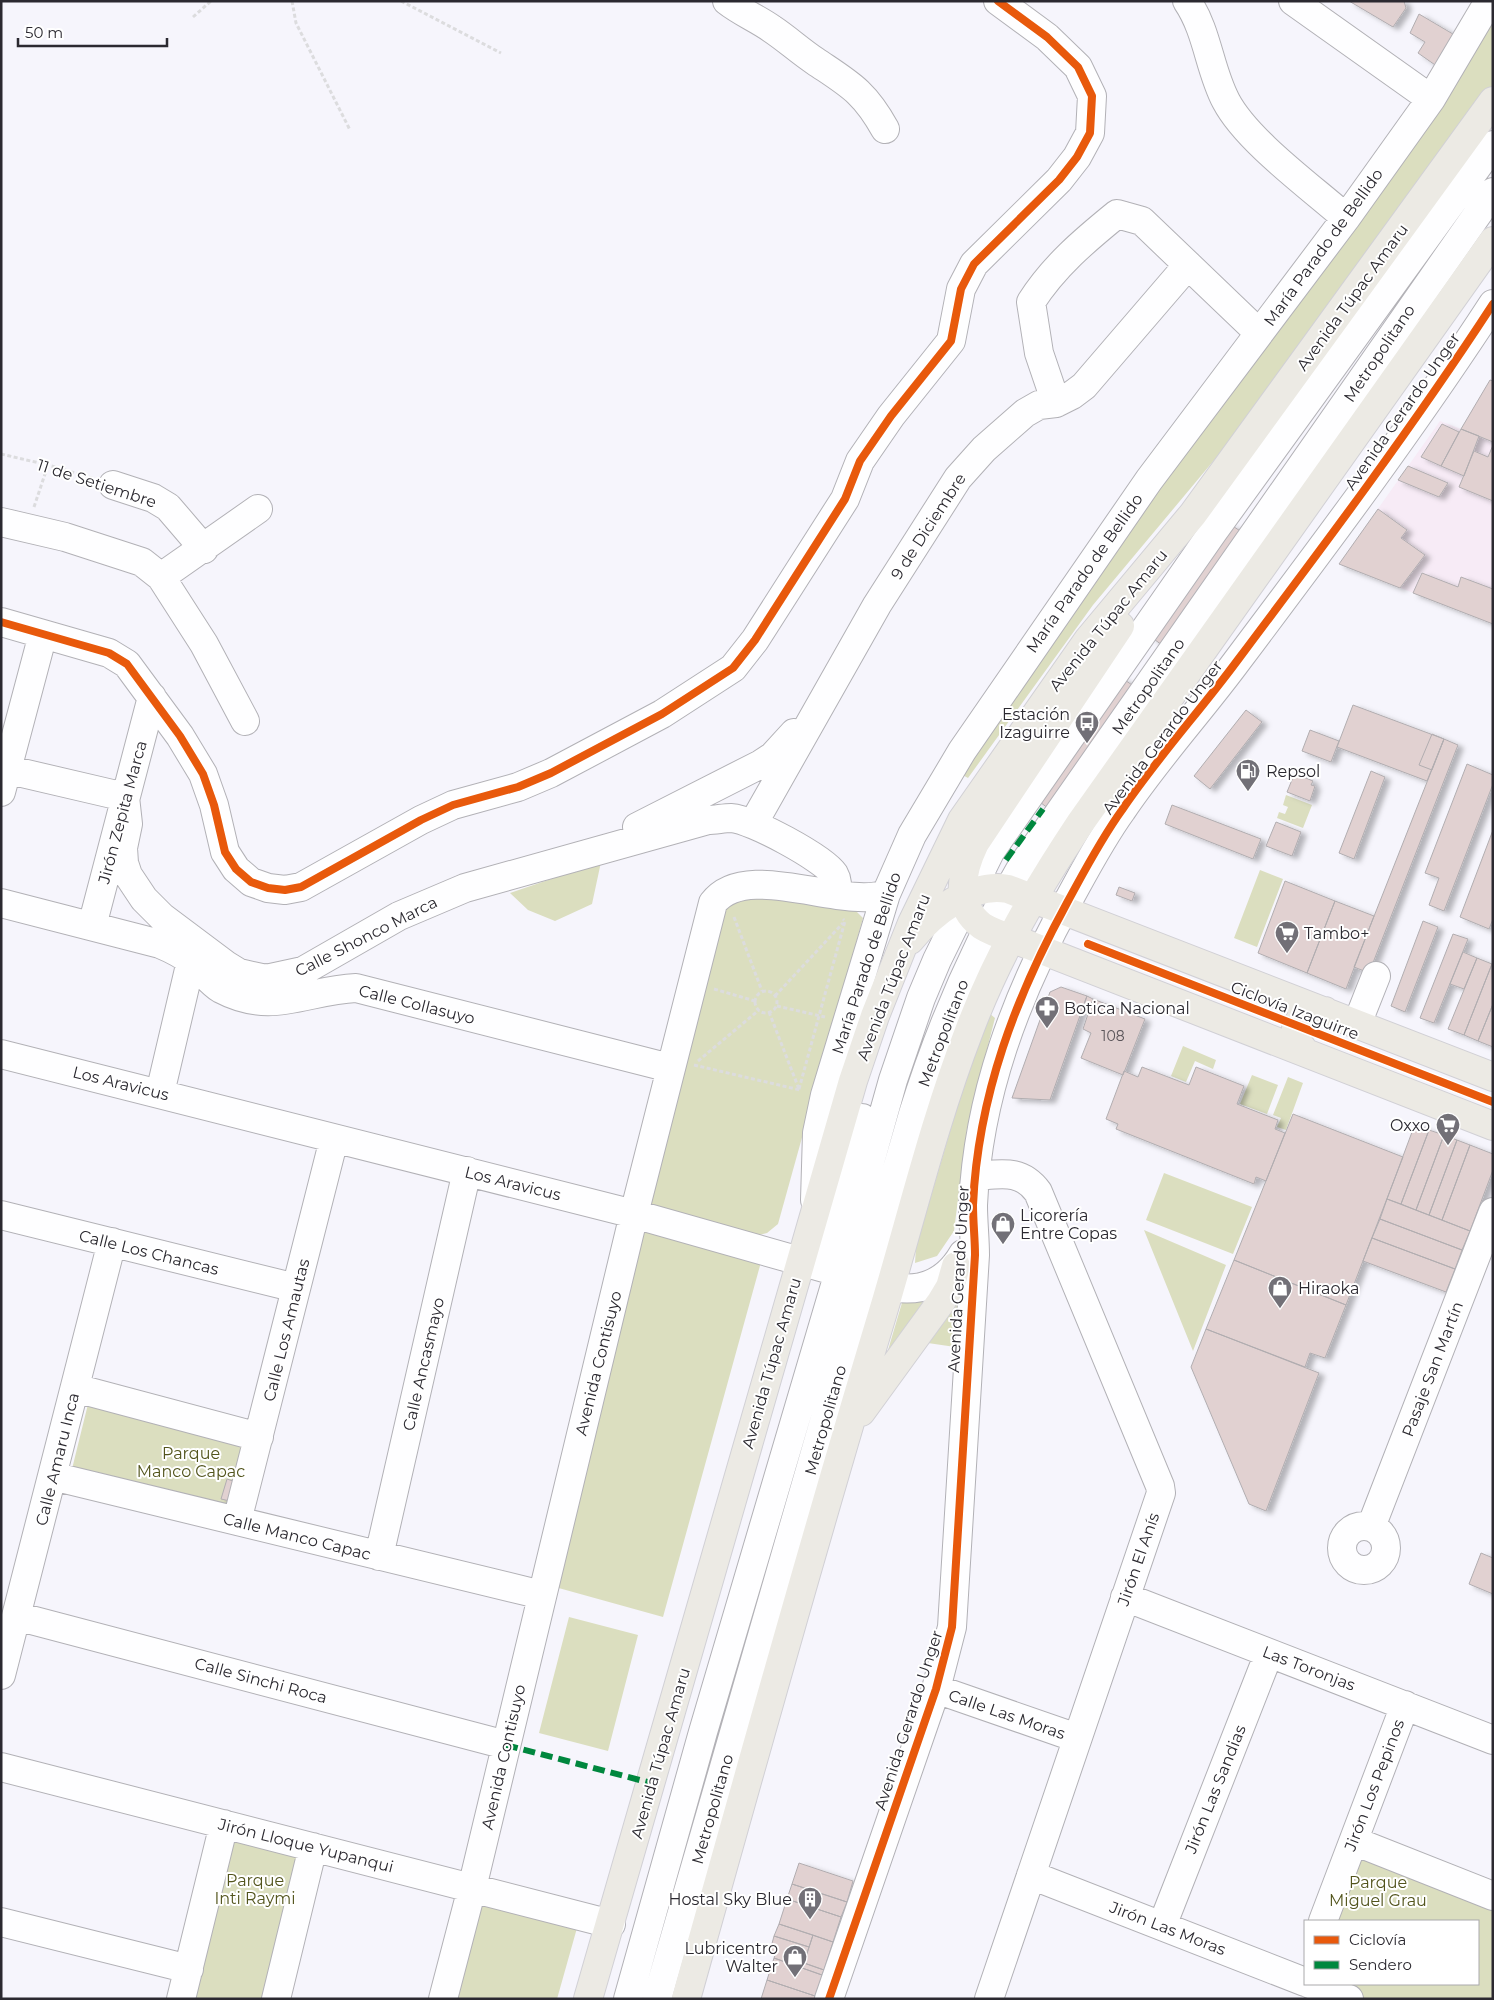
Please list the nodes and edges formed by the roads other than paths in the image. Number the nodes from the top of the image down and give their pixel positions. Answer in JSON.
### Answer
{"nodes":[{"id":1,"x":727,"y":1,"type":"edge"},
{"id":2,"x":998,"y":1,"type":"edge"},
{"id":3,"x":1187,"y":1,"type":"edge"},
{"id":4,"x":1489,"y":1,"type":"edge"},
{"id":5,"x":1311,"y":6,"type":"edge"},
{"id":6,"x":1430,"y":99,"type":"junction"},
{"id":7,"x":1493,"y":101,"type":"edge"},
{"id":8,"x":885,"y":129,"type":"dead end"},
{"id":9,"x":1493,"y":145,"type":"edge"},
{"id":10,"x":1493,"y":192,"type":"edge"},
{"id":11,"x":1346,"y":218,"type":"junction"},
{"id":12,"x":1493,"y":241,"type":"edge"},
{"id":13,"x":1188,"y":266,"type":"junction"},
{"id":14,"x":1493,"y":304,"type":"edge"},
{"id":15,"x":1259,"y":334,"type":"junction"},
{"id":16,"x":1056,"y":403,"type":"junction"},
{"id":17,"x":114,"y":485,"type":"road end"},
{"id":18,"x":258,"y":509,"type":"dead end"},
{"id":19,"x":1193,"y":514,"type":"junction"},
{"id":20,"x":14,"y":526,"type":"edge"},
{"id":21,"x":204,"y":549,"type":"junction"},
{"id":22,"x":161,"y":577,"type":"junction"},
{"id":23,"x":1,"y":622,"type":"edge"},
{"id":24,"x":43,"y":634,"type":"junction"},
{"id":25,"x":152,"y":698,"type":"junction"},
{"id":26,"x":821,"y":702,"type":"junction"},
{"id":27,"x":244,"y":721,"type":"dead end"},
{"id":28,"x":3,"y":777,"type":"edge"},
{"id":29,"x":126,"y":797,"type":"junction"},
{"id":30,"x":753,"y":824,"type":"junction"},
{"id":31,"x":584,"y":854,"type":"junction"},
{"id":32,"x":886,"y":894,"type":"junction"},
{"id":33,"x":1020,"y":894,"type":"junction"},
{"id":34,"x":966,"y":897,"type":"junction"},
{"id":35,"x":1,"y":903,"type":"edge"},
{"id":36,"x":838,"y":904,"type":"junction"},
{"id":37,"x":1063,"y":910,"type":"junction"},
{"id":38,"x":92,"y":926,"type":"junction"},
{"id":39,"x":999,"y":933,"type":"junction"},
{"id":40,"x":1042,"y":950,"type":"junction"},
{"id":41,"x":900,"y":953,"type":"junction"},
{"id":42,"x":191,"y":961,"type":"junction"},
{"id":43,"x":1376,"y":976,"type":"dead end"},
{"id":44,"x":1325,"y":1011,"type":"junction"},
{"id":45,"x":1358,"y":1024,"type":"junction"},
{"id":46,"x":1305,"y":1052,"type":"junction"},
{"id":47,"x":1,"y":1054,"type":"edge"},
{"id":48,"x":682,"y":1066,"type":"junction"},
{"id":49,"x":1493,"y":1077,"type":"edge"},
{"id":50,"x":160,"y":1093,"type":"junction"},
{"id":51,"x":1493,"y":1126,"type":"edge"},
{"id":52,"x":334,"y":1139,"type":"junction"},
{"id":53,"x":467,"y":1172,"type":"junction"},
{"id":54,"x":976,"y":1176,"type":"junction"},
{"id":55,"x":973,"y":1206,"type":"junction"},
{"id":56,"x":816,"y":1208,"type":"junction"},
{"id":57,"x":1493,"y":1212,"type":"edge"},
{"id":58,"x":634,"y":1214,"type":"junction"},
{"id":59,"x":1,"y":1215,"type":"edge"},
{"id":60,"x":112,"y":1242,"type":"junction"},
{"id":61,"x":819,"y":1266,"type":"junction"},
{"id":62,"x":956,"y":1266,"type":"junction"},
{"id":63,"x":878,"y":1284,"type":"junction"},
{"id":64,"x":296,"y":1288,"type":"junction"},
{"id":65,"x":74,"y":1388,"type":"junction"},
{"id":66,"x":847,"y":1434,"type":"junction"},
{"id":67,"x":258,"y":1437,"type":"junction"},
{"id":68,"x":52,"y":1476,"type":"junction"},
{"id":69,"x":237,"y":1521,"type":"junction"},
{"id":70,"x":1371,"y":1526,"type":"dead end"},
{"id":71,"x":379,"y":1556,"type":"junction"},
{"id":72,"x":542,"y":1595,"type":"junction"},
{"id":73,"x":1125,"y":1597,"type":"junction"},
{"id":74,"x":16,"y":1616,"type":"junction"},
{"id":75,"x":1269,"y":1653,"type":"junction"},
{"id":76,"x":1,"y":1675,"type":"edge"},
{"id":77,"x":936,"y":1689,"type":"junction"},
{"id":78,"x":1404,"y":1705,"type":"junction"},
{"id":79,"x":1078,"y":1738,"type":"junction"},
{"id":80,"x":1493,"y":1740,"type":"edge"},
{"id":81,"x":506,"y":1745,"type":"junction"},
{"id":82,"x":1,"y":1767,"type":"edge"},
{"id":83,"x":224,"y":1824,"type":"junction"},
{"id":84,"x":1354,"y":1841,"type":"junction"},
{"id":85,"x":313,"y":1847,"type":"junction"},
{"id":86,"x":1031,"y":1875,"type":"junction"},
{"id":87,"x":472,"y":1888,"type":"junction"},
{"id":88,"x":1493,"y":1896,"type":"edge"},
{"id":89,"x":1323,"y":1920,"type":"edge"},
{"id":90,"x":1,"y":1922,"type":"edge"},
{"id":91,"x":611,"y":1924,"type":"junction"},
{"id":92,"x":1162,"y":1926,"type":"junction"},
{"id":93,"x":189,"y":1969,"type":"junction"},
{"id":94,"x":1304,"y":1979,"type":"edge"},
{"id":95,"x":1318,"y":1985,"type":"edge"},
{"id":96,"x":182,"y":1999,"type":"edge"},
{"id":97,"x":276,"y":1999,"type":"edge"},
{"id":98,"x":443,"y":1999,"type":"edge"},
{"id":99,"x":588,"y":1999,"type":"edge"},
{"id":100,"x":628,"y":1999,"type":"edge"},
{"id":101,"x":657,"y":1999,"type":"edge"},
{"id":102,"x":686,"y":1999,"type":"edge"},
{"id":103,"x":829,"y":1999,"type":"edge"},
{"id":104,"x":989,"y":1999,"type":"edge"},
{"id":105,"x":1349,"y":1999,"type":"edge"}],
"edges":[{"from":1,"to":8,"type":"street"},
{"from":2,"to":25,"type":"street"},
{"from":3,"to":11,"type":"street"},
{"from":4,"to":6,"type":"street","name":"María Parado de Bellido"},
{"from":5,"to":6,"type":"street"},
{"from":6,"to":11,"type":"street","name":"María Parado de Bellido"},
{"from":7,"to":19,"type":"main road","name":"Avenida Túpac Amaru"},
{"from":9,"to":34,"type":"street","name":"Metropolitano"},
{"from":10,"to":33,"type":"street","name":"Metropolitano"},
{"from":11,"to":15,"type":"street","name":"María Parado de Bellido"},
{"from":12,"to":33,"type":"main road"},
{"from":13,"to":15,"type":"street"},
{"from":13,"to":16,"type":"street","name":"9 de Diciembre"},
{"from":13,"to":16,"type":"street"},
{"from":14,"to":37,"type":"street","name":"Avenida Gerardo Unger"},
{"from":15,"to":32,"type":"street","name":"María Parado de Bellido"},
{"from":16,"to":26,"type":"street","name":"9 de Diciembre"},
{"from":17,"to":21,"type":"street","name":"11 de Setiembre"},
{"from":18,"to":21,"type":"street"},
{"from":19,"to":34,"type":"main road"},
{"from":19,"to":41,"type":"main road","name":"Avenida Túpac Amaru"},
{"from":20,"to":22,"type":"street"},
{"from":21,"to":22,"type":"street"},
{"from":22,"to":27,"type":"street"},
{"from":23,"to":24,"type":"street"},
{"from":24,"to":25,"type":"street"},
{"from":24,"to":28,"type":"street"},
{"from":25,"to":29,"type":"street","name":"Jirón Zepita Marca"},
{"from":26,"to":30,"type":"street","name":"9 de Diciembre"},
{"from":26,"to":31,"type":"street"},
{"from":28,"to":29,"type":"street"},
{"from":29,"to":31,"type":"street","name":"Calle Shonco Marca"},
{"from":29,"to":38,"type":"street","name":"Jirón Zepita Marca"},
{"from":30,"to":31,"type":"street","name":"Calle Shonco Marca"},
{"from":30,"to":36,"type":"street","name":"Calle Shonco Marca"},
{"from":32,"to":36,"type":"street","name":"Avenida Contisuyo"},
{"from":32,"to":56,"type":"street","name":"María Parado de Bellido"},
{"from":33,"to":34,"type":"main road"},
{"from":33,"to":37,"type":"main road"},
{"from":33,"to":39,"type":"main road"},
{"from":34,"to":39,"type":"main road"},
{"from":34,"to":41,"type":"main road"},
{"from":34,"to":61,"type":"street","name":"Metropolitano"},
{"from":35,"to":38,"type":"street","name":"Calle Collasuyo"},
{"from":36,"to":48,"type":"street","name":"Avenida Contisuyo"},
{"from":37,"to":40,"type":"street","name":"Avenida Gerardo Unger"},
{"from":37,"to":44,"type":"main road"},
{"from":38,"to":42,"type":"street","name":"Calle Collasuyo"},
{"from":39,"to":40,"type":"main road"},
{"from":39,"to":63,"type":"main road"},
{"from":40,"to":46,"type":"main road"},
{"from":40,"to":54,"type":"street","name":"Avenida Gerardo Unger"},
{"from":41,"to":56,"type":"main road","name":"Avenida Túpac Amaru"},
{"from":42,"to":48,"type":"street","name":"Calle Collasuyo"},
{"from":42,"to":50,"type":"street"},
{"from":43,"to":45,"type":"street"},
{"from":44,"to":45,"type":"main road"},
{"from":44,"to":46,"type":"main road"},
{"from":45,"to":49,"type":"main road"},
{"from":46,"to":51,"type":"main road"},
{"from":47,"to":50,"type":"street","name":"Los Aravicus"},
{"from":48,"to":58,"type":"street","name":"Avenida Contisuyo"},
{"from":50,"to":52,"type":"street","name":"Los Aravicus"},
{"from":52,"to":53,"type":"street","name":"Los Aravicus"},
{"from":52,"to":64,"type":"street","name":"Calle Los Amautas"},
{"from":53,"to":58,"type":"street","name":"Los Aravicus"},
{"from":53,"to":71,"type":"street","name":"Calle Ancasmayo"},
{"from":54,"to":55,"type":"street","name":"Avenida Gerardo Unger"},
{"from":54,"to":73,"type":"street","name":"Jirón El Anís"},
{"from":55,"to":62,"type":"street","name":"Los Aravicus"},
{"from":55,"to":77,"type":"street","name":"Avenida Gerardo Unger"},
{"from":56,"to":61,"type":"main road","name":"Avenida Túpac Amaru"},
{"from":57,"to":70,"type":"street","name":"Pasaje San Martín"},
{"from":58,"to":61,"type":"street","name":"Los Aravicus"},
{"from":58,"to":72,"type":"street","name":"Avenida Contisuyo"},
{"from":59,"to":60,"type":"street","name":"Calle Los Chancas"},
{"from":60,"to":64,"type":"street","name":"Calle Los Chancas"},
{"from":60,"to":65,"type":"street","name":"Calle Amaru Inca"},
{"from":61,"to":63,"type":"street","name":"Los Aravicus"},
{"from":61,"to":91,"type":"main road","name":"Avenida Túpac Amaru"},
{"from":61,"to":100,"type":"street","name":"Metropolitano"},
{"from":62,"to":63,"type":"street","name":"Los Aravicus"},
{"from":62,"to":66,"type":"main road"},
{"from":63,"to":66,"type":"main road"},
{"from":63,"to":101,"type":"street","name":"Metropolitano"},
{"from":64,"to":67,"type":"street","name":"Calle Los Amautas"},
{"from":65,"to":67,"type":"street"},
{"from":65,"to":68,"type":"street","name":"Calle Amaru Inca"},
{"from":66,"to":102,"type":"main road"},
{"from":67,"to":69,"type":"street","name":"Calle Los Amautas"},
{"from":68,"to":69,"type":"street","name":"Calle Manco Capac"},
{"from":68,"to":74,"type":"street","name":"Calle Amaru Inca"},
{"from":69,"to":71,"type":"street","name":"Calle Manco Capac"},
{"from":71,"to":72,"type":"street","name":"Calle Manco Capac"},
{"from":72,"to":81,"type":"street","name":"Avenida Contisuyo"},
{"from":73,"to":75,"type":"street","name":"Las Toronjas"},
{"from":73,"to":79,"type":"street","name":"Jirón El Anís"},
{"from":74,"to":76,"type":"street","name":"Calle Amaru Inca"},
{"from":74,"to":81,"type":"street","name":"Calle Sinchi Roca"},
{"from":75,"to":78,"type":"street","name":"Las Toronjas"},
{"from":75,"to":92,"type":"street","name":"Jirón Las Sandias"},
{"from":77,"to":79,"type":"street","name":"Calle Las Moras"},
{"from":77,"to":103,"type":"street","name":"Avenida Gerardo Unger"},
{"from":78,"to":80,"type":"street","name":"Las Toronjas"},
{"from":78,"to":84,"type":"street","name":"Jirón Los Pepinos"},
{"from":79,"to":86,"type":"street","name":"Jirón El Anís"},
{"from":81,"to":87,"type":"street","name":"Avenida Contisuyo"},
{"from":82,"to":83,"type":"street","name":"Jirón Lloque Yupanqui"},
{"from":83,"to":85,"type":"street","name":"Jirón Lloque Yupanqui"},
{"from":83,"to":93,"type":"street"},
{"from":84,"to":88,"type":"street"},
{"from":84,"to":89,"type":"street","name":"Jirón Los Pepinos"},
{"from":85,"to":87,"type":"street","name":"Jirón Lloque Yupanqui"},
{"from":85,"to":97,"type":"street"},
{"from":86,"to":92,"type":"street","name":"Jirón Las Moras"},
{"from":86,"to":104,"type":"street","name":"Jirón El Anís"},
{"from":87,"to":91,"type":"street","name":"Jirón Lloque Yupanqui"},
{"from":87,"to":98,"type":"street","name":"Avenida Contisuyo"},
{"from":90,"to":93,"type":"street"},
{"from":91,"to":99,"type":"main road","name":"Avenida Túpac Amaru"},
{"from":92,"to":94,"type":"street","name":"Jirón Las Moras"},
{"from":93,"to":96,"type":"street"},
{"from":95,"to":105,"type":"street","name":"Jirón Las Moras"}]}
